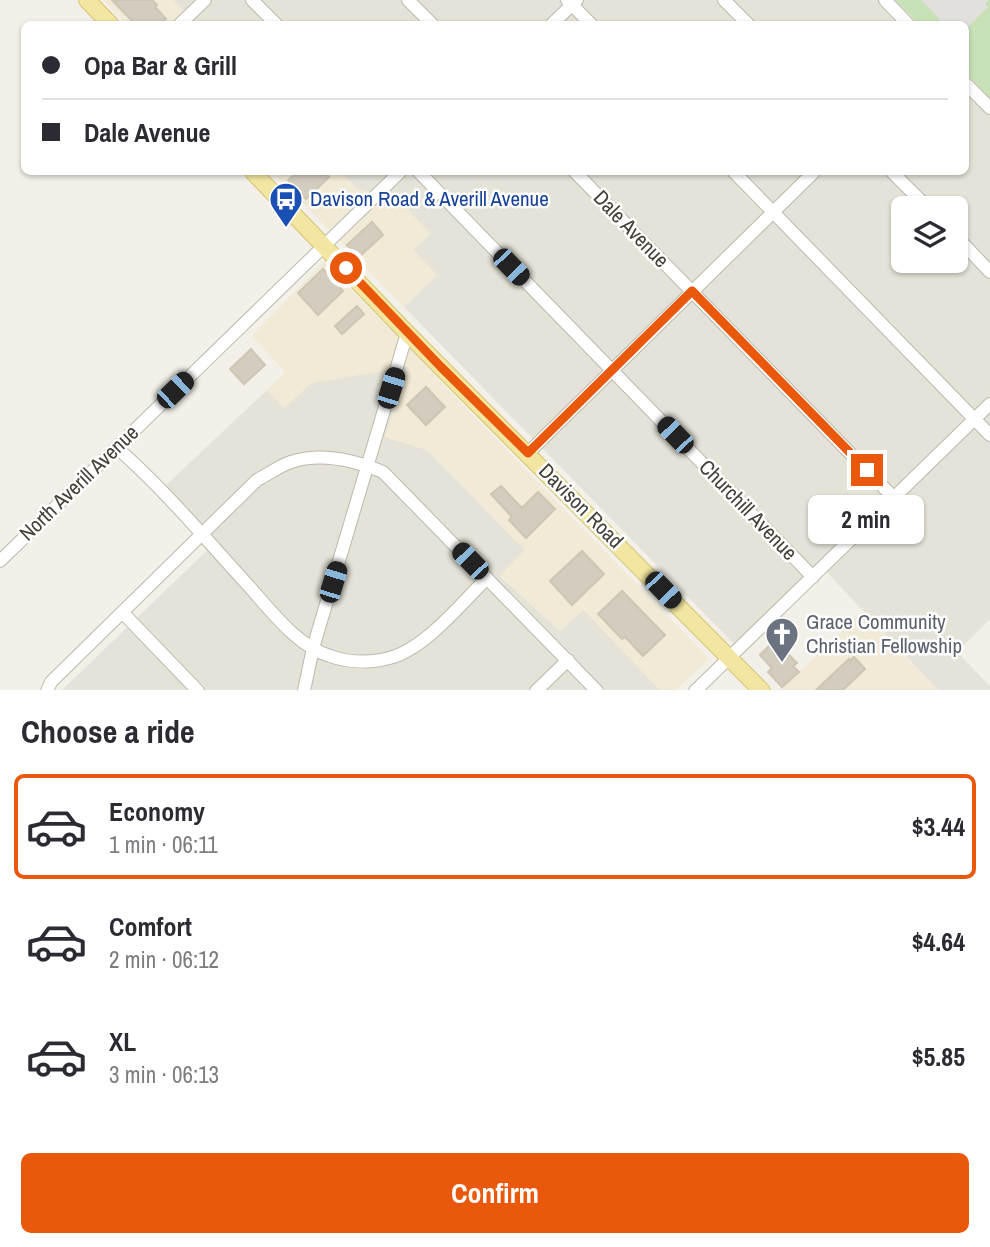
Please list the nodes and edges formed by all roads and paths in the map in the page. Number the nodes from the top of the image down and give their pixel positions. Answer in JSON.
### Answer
{"nodes":[{"id":1,"x":87,"y":0,"type":"edge"},
{"id":2,"x":205,"y":0,"type":"edge"},
{"id":3,"x":252,"y":0,"type":"edge"},
{"id":4,"x":408,"y":0,"type":"edge"},
{"id":5,"x":724,"y":0,"type":"edge"},
{"id":6,"x":885,"y":0,"type":"edge"},
{"id":7,"x":572,"y":2,"type":"edge"},
{"id":8,"x":107,"y":21,"type":"edge"},
{"id":9,"x":183,"y":21,"type":"edge"},
{"id":10,"x":273,"y":21,"type":"edge"},
{"id":11,"x":429,"y":21,"type":"edge"},
{"id":12,"x":555,"y":21,"type":"edge"},
{"id":13,"x":588,"y":21,"type":"edge"},
{"id":14,"x":745,"y":21,"type":"edge"},
{"id":15,"x":905,"y":21,"type":"edge"},
{"id":16,"x":969,"y":87,"type":"edge"},
{"id":17,"x":990,"y":108,"type":"edge"},
{"id":18,"x":256,"y":175,"type":"edge"},
{"id":19,"x":397,"y":175,"type":"edge"},
{"id":20,"x":422,"y":175,"type":"edge"},
{"id":21,"x":578,"y":175,"type":"edge"},
{"id":22,"x":737,"y":175,"type":"edge"},
{"id":23,"x":811,"y":175,"type":"edge"},
{"id":24,"x":895,"y":175,"type":"edge"},
{"id":25,"x":916,"y":196,"type":"edge"},
{"id":26,"x":773,"y":211,"type":"junction"},
{"id":27,"x":323,"y":244,"type":"junction"},
{"id":28,"x":968,"y":249,"type":"edge"},
{"id":29,"x":990,"y":272,"type":"edge"},
{"id":30,"x":692,"y":291,"type":"junction"},
{"id":31,"x":408,"y":333,"type":"junction"},
{"id":32,"x":612,"y":371,"type":"junction"},
{"id":33,"x":990,"y":404,"type":"edge"},
{"id":34,"x":974,"y":419,"type":"junction"},
{"id":35,"x":990,"y":435,"type":"edge"},
{"id":36,"x":116,"y":447,"type":"junction"},
{"id":37,"x":528,"y":453,"type":"junction"},
{"id":38,"x":368,"y":466,"type":"junction"},
{"id":39,"x":893,"y":497,"type":"junction"},
{"id":40,"x":201,"y":534,"type":"junction"},
{"id":41,"x":0,"y":561,"type":"edge"},
{"id":42,"x":813,"y":577,"type":"junction"},
{"id":43,"x":487,"y":578,"type":"junction"},
{"id":44,"x":123,"y":613,"type":"junction"},
{"id":45,"x":313,"y":648,"type":"junction"},
{"id":46,"x":729,"y":657,"type":"junction"},
{"id":47,"x":568,"y":660,"type":"junction"},
{"id":48,"x":47,"y":690,"type":"edge"},
{"id":49,"x":197,"y":690,"type":"edge"},
{"id":50,"x":304,"y":690,"type":"edge"},
{"id":51,"x":537,"y":690,"type":"edge"},
{"id":52,"x":596,"y":690,"type":"edge"},
{"id":53,"x":696,"y":690,"type":"edge"},
{"id":54,"x":761,"y":690,"type":"edge"}],
"edges":[{"from":1,"to":8,"type":"main road"},
{"from":2,"to":9,"type":"street"},
{"from":3,"to":10,"type":"street"},
{"from":4,"to":11,"type":"street"},
{"from":5,"to":14,"type":"street"},
{"from":6,"to":15,"type":"street"},
{"from":7,"to":12,"type":"street"},
{"from":7,"to":13,"type":"street"},
{"from":16,"to":17,"type":"street"},
{"from":18,"to":27,"type":"main road","name":"Davison Road"},
{"from":19,"to":27,"type":"street","name":"North Averill Avenue"},
{"from":20,"to":32,"type":"street","name":"Churchill Avenue"},
{"from":21,"to":30,"type":"street","name":"Dale Avenue"},
{"from":22,"to":26,"type":"street"},
{"from":23,"to":26,"type":"street"},
{"from":24,"to":25,"type":"street"},
{"from":26,"to":30,"type":"street"},
{"from":26,"to":34,"type":"street"},
{"from":27,"to":31,"type":"main road","name":"Davison Road"},
{"from":27,"to":36,"type":"street","name":"North Averill Avenue"},
{"from":28,"to":29,"type":"street"},
{"from":30,"to":32,"type":"street"},
{"from":30,"to":39,"type":"street","name":"Dale Avenue"},
{"from":31,"to":37,"type":"main road","name":"Davison Road"},
{"from":31,"to":38,"type":"street"},
{"from":32,"to":37,"type":"street"},
{"from":32,"to":42,"type":"street","name":"Churchill Avenue"},
{"from":33,"to":34,"type":"street"},
{"from":34,"to":35,"type":"street"},
{"from":34,"to":39,"type":"street"},
{"from":36,"to":40,"type":"street"},
{"from":36,"to":41,"type":"street","name":"North Averill Avenue"},
{"from":37,"to":46,"type":"main road","name":"Davison Road"},
{"from":38,"to":40,"type":"street"},
{"from":38,"to":43,"type":"street"},
{"from":38,"to":45,"type":"street"},
{"from":39,"to":42,"type":"street"},
{"from":40,"to":44,"type":"street"},
{"from":40,"to":45,"type":"street"},
{"from":42,"to":46,"type":"street"},
{"from":43,"to":45,"type":"street"},
{"from":43,"to":47,"type":"street"},
{"from":44,"to":48,"type":"street"},
{"from":44,"to":49,"type":"street"},
{"from":45,"to":50,"type":"street"},
{"from":46,"to":53,"type":"street"},
{"from":46,"to":54,"type":"main road","name":"Davison Road"},
{"from":47,"to":51,"type":"street"},
{"from":47,"to":52,"type":"street"}]}
